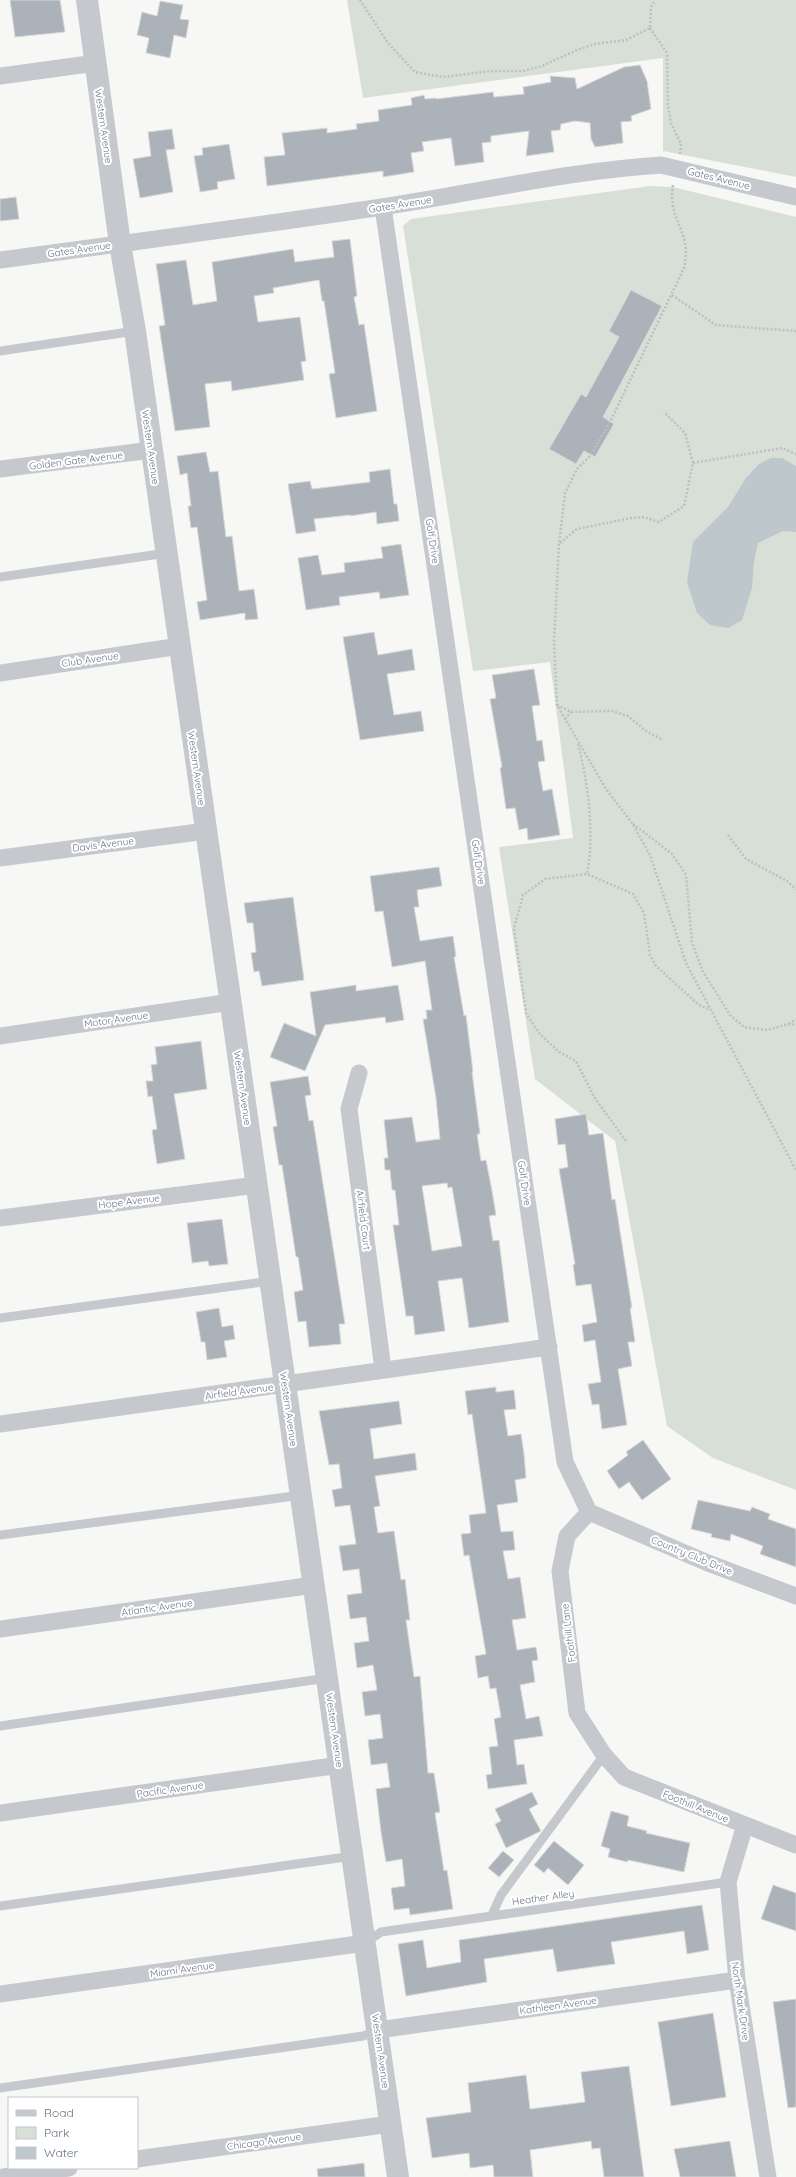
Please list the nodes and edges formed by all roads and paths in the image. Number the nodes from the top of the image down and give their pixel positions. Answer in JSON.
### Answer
{"nodes":[{"id":1,"x":87,"y":0,"type":"edge"},
{"id":2,"x":360,"y":0,"type":"edge"},
{"id":3,"x":655,"y":0,"type":"edge"},
{"id":4,"x":650,"y":28,"type":"junction"},
{"id":5,"x":96,"y":63,"type":"junction"},
{"id":6,"x":0,"y":76,"type":"edge"},
{"id":7,"x":676,"y":168,"type":"junction"},
{"id":8,"x":796,"y":198,"type":"edge"},
{"id":9,"x":383,"y":207,"type":"junction"},
{"id":10,"x":120,"y":244,"type":"junction"},
{"id":11,"x":0,"y":260,"type":"edge"},
{"id":12,"x":672,"y":295,"type":"junction"},
{"id":13,"x":135,"y":331,"type":"junction"},
{"id":14,"x":796,"y":331,"type":"edge"},
{"id":15,"x":0,"y":351,"type":"edge"},
{"id":16,"x":664,"y":412,"type":"dead end"},
{"id":17,"x":152,"y":450,"type":"junction"},
{"id":18,"x":796,"y":454,"type":"edge"},
{"id":19,"x":693,"y":463,"type":"junction"},
{"id":20,"x":0,"y":469,"type":"edge"},
{"id":21,"x":559,"y":544,"type":"junction"},
{"id":22,"x":167,"y":553,"type":"junction"},
{"id":23,"x":0,"y":577,"type":"edge"},
{"id":24,"x":180,"y":646,"type":"junction"},
{"id":25,"x":0,"y":673,"type":"edge"},
{"id":26,"x":558,"y":704,"type":"junction"},
{"id":27,"x":572,"y":712,"type":"junction"},
{"id":28,"x":565,"y":718,"type":"junction"},
{"id":29,"x":577,"y":740,"type":"junction"},
{"id":30,"x":663,"y":740,"type":"dead end"},
{"id":31,"x":632,"y":823,"type":"junction"},
{"id":32,"x":206,"y":831,"type":"junction"},
{"id":33,"x":728,"y":835,"type":"dead end"},
{"id":34,"x":0,"y":858,"type":"edge"},
{"id":35,"x":587,"y":874,"type":"junction"},
{"id":36,"x":796,"y":889,"type":"edge"},
{"id":37,"x":231,"y":1002,"type":"junction"},
{"id":38,"x":711,"y":1011,"type":"junction"},
{"id":39,"x":796,"y":1019,"type":"edge"},
{"id":40,"x":788,"y":1024,"type":"junction"},
{"id":41,"x":796,"y":1025,"type":"edge"},
{"id":42,"x":0,"y":1036,"type":"edge"},
{"id":43,"x":359,"y":1073,"type":"dead end"},
{"id":44,"x":626,"y":1141,"type":"dead end"},
{"id":45,"x":796,"y":1170,"type":"edge"},
{"id":46,"x":257,"y":1185,"type":"junction"},
{"id":47,"x":0,"y":1218,"type":"edge"},
{"id":48,"x":271,"y":1281,"type":"junction"},
{"id":49,"x":0,"y":1318,"type":"edge"},
{"id":50,"x":549,"y":1347,"type":"junction"},
{"id":51,"x":383,"y":1369,"type":"junction"},
{"id":52,"x":286,"y":1384,"type":"junction"},
{"id":53,"x":0,"y":1424,"type":"edge"},
{"id":54,"x":302,"y":1495,"type":"junction"},
{"id":55,"x":589,"y":1512,"type":"junction"},
{"id":56,"x":0,"y":1536,"type":"edge"},
{"id":57,"x":314,"y":1585,"type":"junction"},
{"id":58,"x":796,"y":1596,"type":"edge"},
{"id":59,"x":0,"y":1629,"type":"edge"},
{"id":60,"x":328,"y":1678,"type":"junction"},
{"id":61,"x":0,"y":1726,"type":"edge"},
{"id":62,"x":604,"y":1755,"type":"junction"},
{"id":63,"x":340,"y":1765,"type":"junction"},
{"id":64,"x":0,"y":1813,"type":"edge"},
{"id":65,"x":744,"y":1825,"type":"junction"},
{"id":66,"x":796,"y":1845,"type":"edge"},
{"id":67,"x":353,"y":1856,"type":"junction"},
{"id":68,"x":728,"y":1882,"type":"junction"},
{"id":69,"x":0,"y":1906,"type":"edge"},
{"id":70,"x":492,"y":1915,"type":"junction"},
{"id":71,"x":365,"y":1943,"type":"junction"},
{"id":72,"x":737,"y":1980,"type":"junction"},
{"id":73,"x":0,"y":1994,"type":"edge"},
{"id":74,"x":378,"y":2030,"type":"junction"},
{"id":75,"x":0,"y":2088,"type":"edge"},
{"id":76,"x":390,"y":2124,"type":"junction"},
{"id":77,"x":138,"y":2159,"type":"edge"},
{"id":78,"x":62,"y":2169,"type":"edge"},
{"id":79,"x":3,"y":2177,"type":"edge"},
{"id":80,"x":398,"y":2177,"type":"edge"},
{"id":81,"x":768,"y":2177,"type":"edge"}],
"edges":[{"from":1,"to":5,"type":"street","name":"Western Avenue"},
{"from":2,"to":4,"type":"path"},
{"from":3,"to":4,"type":"path"},
{"from":4,"to":7,"type":"path"},
{"from":5,"to":6,"type":"street"},
{"from":5,"to":10,"type":"street","name":"Western Avenue"},
{"from":7,"to":8,"type":"street","name":"Gates Avenue"},
{"from":7,"to":9,"type":"street","name":"Gates Avenue"},
{"from":7,"to":12,"type":"path"},
{"from":9,"to":10,"type":"street","name":"Gates Avenue"},
{"from":9,"to":50,"type":"street","name":"Golf Drive"},
{"from":10,"to":11,"type":"street","name":"Gates Avenue"},
{"from":10,"to":13,"type":"street","name":"Western Avenue"},
{"from":12,"to":14,"type":"path"},
{"from":12,"to":21,"type":"path"},
{"from":13,"to":15,"type":"lane"},
{"from":13,"to":17,"type":"street","name":"Western Avenue"},
{"from":16,"to":19,"type":"path"},
{"from":17,"to":20,"type":"street","name":"Golden Gate Avenue"},
{"from":17,"to":22,"type":"street","name":"Western Avenue"},
{"from":18,"to":19,"type":"path"},
{"from":19,"to":21,"type":"path"},
{"from":21,"to":26,"type":"path"},
{"from":22,"to":23,"type":"lane"},
{"from":22,"to":24,"type":"street","name":"Western Avenue"},
{"from":24,"to":25,"type":"street","name":"Club Avenue"},
{"from":24,"to":32,"type":"street","name":"Western Avenue"},
{"from":26,"to":27,"type":"path"},
{"from":26,"to":28,"type":"path"},
{"from":27,"to":28,"type":"path"},
{"from":27,"to":30,"type":"path"},
{"from":28,"to":29,"type":"path"},
{"from":29,"to":31,"type":"path"},
{"from":29,"to":35,"type":"path"},
{"from":31,"to":38,"type":"path"},
{"from":31,"to":40,"type":"path"},
{"from":32,"to":34,"type":"street","name":"Davis Avenue"},
{"from":32,"to":37,"type":"street","name":"Western Avenue"},
{"from":33,"to":36,"type":"path"},
{"from":35,"to":38,"type":"path"},
{"from":35,"to":44,"type":"path"},
{"from":37,"to":42,"type":"street","name":"Motor Avenue"},
{"from":37,"to":46,"type":"street","name":"Western Avenue"},
{"from":38,"to":45,"type":"path"},
{"from":39,"to":40,"type":"path"},
{"from":40,"to":41,"type":"path"},
{"from":43,"to":51,"type":"street","name":"Airfield Court"},
{"from":46,"to":47,"type":"street","name":"Hope Avenue"},
{"from":46,"to":48,"type":"street","name":"Western Avenue"},
{"from":48,"to":49,"type":"lane"},
{"from":48,"to":52,"type":"street","name":"Western Avenue"},
{"from":50,"to":51,"type":"street","name":"Airfield Avenue"},
{"from":50,"to":55,"type":"street","name":"Golf Drive"},
{"from":51,"to":52,"type":"street","name":"Airfield Avenue"},
{"from":52,"to":53,"type":"street","name":"Airfield Avenue"},
{"from":52,"to":54,"type":"street","name":"Western Avenue"},
{"from":54,"to":56,"type":"lane"},
{"from":54,"to":57,"type":"street","name":"Western Avenue"},
{"from":55,"to":58,"type":"street","name":"Country Club Drive"},
{"from":55,"to":62,"type":"street","name":"Foothill Lane"},
{"from":57,"to":59,"type":"street","name":"Atlantic Avenue"},
{"from":57,"to":60,"type":"street","name":"Western Avenue"},
{"from":60,"to":61,"type":"lane"},
{"from":60,"to":63,"type":"street","name":"Western Avenue"},
{"from":62,"to":65,"type":"street","name":"Foothill Avenue"},
{"from":62,"to":70,"type":"lane"},
{"from":63,"to":64,"type":"street","name":"Pacific Avenue"},
{"from":63,"to":67,"type":"street","name":"Western Avenue"},
{"from":65,"to":66,"type":"street","name":"Foothill Avenue"},
{"from":65,"to":68,"type":"street","name":"North Mark Drive"},
{"from":67,"to":69,"type":"lane"},
{"from":67,"to":71,"type":"street","name":"Western Avenue"},
{"from":68,"to":70,"type":"lane","name":"Heather Alley"},
{"from":68,"to":72,"type":"street","name":"North Mark Drive"},
{"from":70,"to":71,"type":"lane","name":"Heather Alley"},
{"from":71,"to":73,"type":"street","name":"Miami Avenue"},
{"from":71,"to":74,"type":"street","name":"Western Avenue"},
{"from":72,"to":74,"type":"street","name":"Kathleen Avenue"},
{"from":72,"to":81,"type":"street","name":"North Mark Drive"},
{"from":74,"to":75,"type":"lane"},
{"from":74,"to":76,"type":"street","name":"Western Avenue"},
{"from":76,"to":77,"type":"street","name":"Chicago Avenue"},
{"from":76,"to":80,"type":"street","name":"Western Avenue"},
{"from":78,"to":79,"type":"street"}]}
